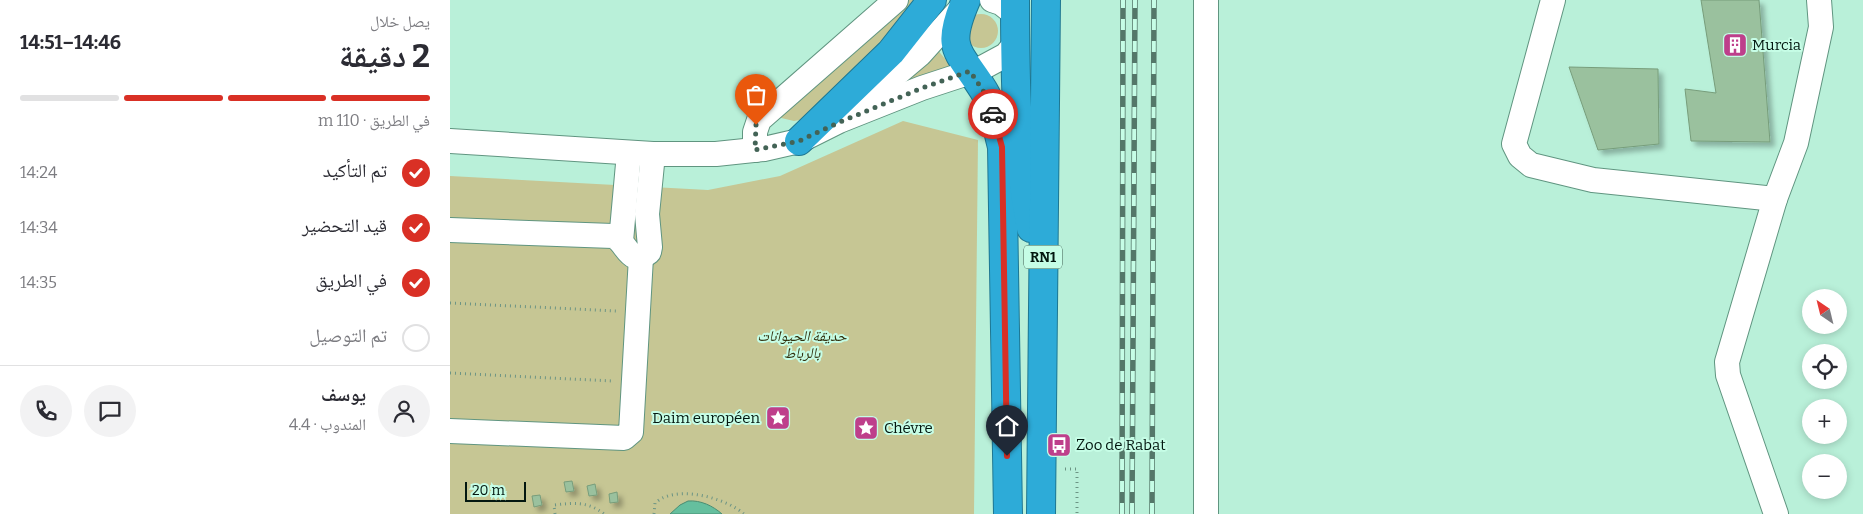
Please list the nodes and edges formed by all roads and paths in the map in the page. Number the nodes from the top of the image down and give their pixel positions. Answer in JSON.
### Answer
{"nodes":[{"id":1,"x":896,"y":0,"type":"edge"},
{"id":2,"x":932,"y":0,"type":"edge"},
{"id":3,"x":992,"y":0,"type":"edge"},
{"id":4,"x":1046,"y":0,"type":"edge"},
{"id":5,"x":1206,"y":0,"type":"edge"},
{"id":6,"x":1553,"y":0,"type":"edge"},
{"id":7,"x":1819,"y":0,"type":"edge"},
{"id":8,"x":970,"y":1,"type":"edge"},
{"id":9,"x":1015,"y":7,"type":"edge"},
{"id":10,"x":1015,"y":44,"type":"junction"},
{"id":11,"x":970,"y":71,"type":"junction"},
{"id":12,"x":840,"y":122,"type":"junction"},
{"id":13,"x":450,"y":141,"type":"edge"},
{"id":14,"x":799,"y":141,"type":"junction"},
{"id":15,"x":755,"y":150,"type":"junction"},
{"id":16,"x":629,"y":153,"type":"junction"},
{"id":17,"x":653,"y":154,"type":"junction"},
{"id":18,"x":1774,"y":199,"type":"junction"},
{"id":19,"x":450,"y":230,"type":"edge"},
{"id":20,"x":617,"y":238,"type":"junction"},
{"id":21,"x":645,"y":254,"type":"junction"},
{"id":22,"x":1043,"y":273,"type":"junction"},
{"id":23,"x":450,"y":302,"type":"edge"},
{"id":24,"x":623,"y":311,"type":"dead end"},
{"id":25,"x":450,"y":373,"type":"edge"},
{"id":26,"x":619,"y":381,"type":"dead end"},
{"id":27,"x":450,"y":431,"type":"edge"},
{"id":28,"x":1077,"y":469,"type":"dead end"},
{"id":29,"x":555,"y":514,"type":"edge"},
{"id":30,"x":604,"y":514,"type":"edge"},
{"id":31,"x":654,"y":514,"type":"edge"},
{"id":32,"x":744,"y":514,"type":"edge"},
{"id":33,"x":1008,"y":514,"type":"edge"},
{"id":34,"x":1041,"y":514,"type":"edge"},
{"id":35,"x":1077,"y":514,"type":"edge"},
{"id":36,"x":1206,"y":514,"type":"edge"},
{"id":37,"x":1776,"y":514,"type":"edge"}],
"edges":[{"from":1,"to":15,"type":"street"},
{"from":2,"to":14,"type":"highway"},
{"from":3,"to":9,"type":"street"},
{"from":4,"to":22,"type":"highway","number":"RN1"},
{"from":5,"to":36,"type":"street"},
{"from":6,"to":18,"type":"street"},
{"from":7,"to":18,"type":"street"},
{"from":8,"to":11,"type":"highway","number":"RN1"},
{"from":8,"to":12,"type":"street"},
{"from":9,"to":10,"type":"highway"},
{"from":10,"to":11,"type":"street"},
{"from":10,"to":22,"type":"highway"},
{"from":11,"to":12,"type":"street"},
{"from":11,"to":33,"type":"highway","number":"RN1"},
{"from":12,"to":14,"type":"street"},
{"from":13,"to":16,"type":"street"},
{"from":14,"to":15,"type":"street"},
{"from":15,"to":17,"type":"street"},
{"from":16,"to":17,"type":"street"},
{"from":16,"to":20,"type":"street"},
{"from":17,"to":21,"type":"street"},
{"from":18,"to":37,"type":"street"},
{"from":19,"to":20,"type":"street"},
{"from":20,"to":21,"type":"street"},
{"from":21,"to":27,"type":"street"},
{"from":22,"to":34,"type":"highway","number":"RN1"},
{"from":23,"to":24,"type":"path"},
{"from":25,"to":26,"type":"path"},
{"from":28,"to":35,"type":"path"},
{"from":29,"to":30,"type":"path"},
{"from":31,"to":32,"type":"path"}]}
